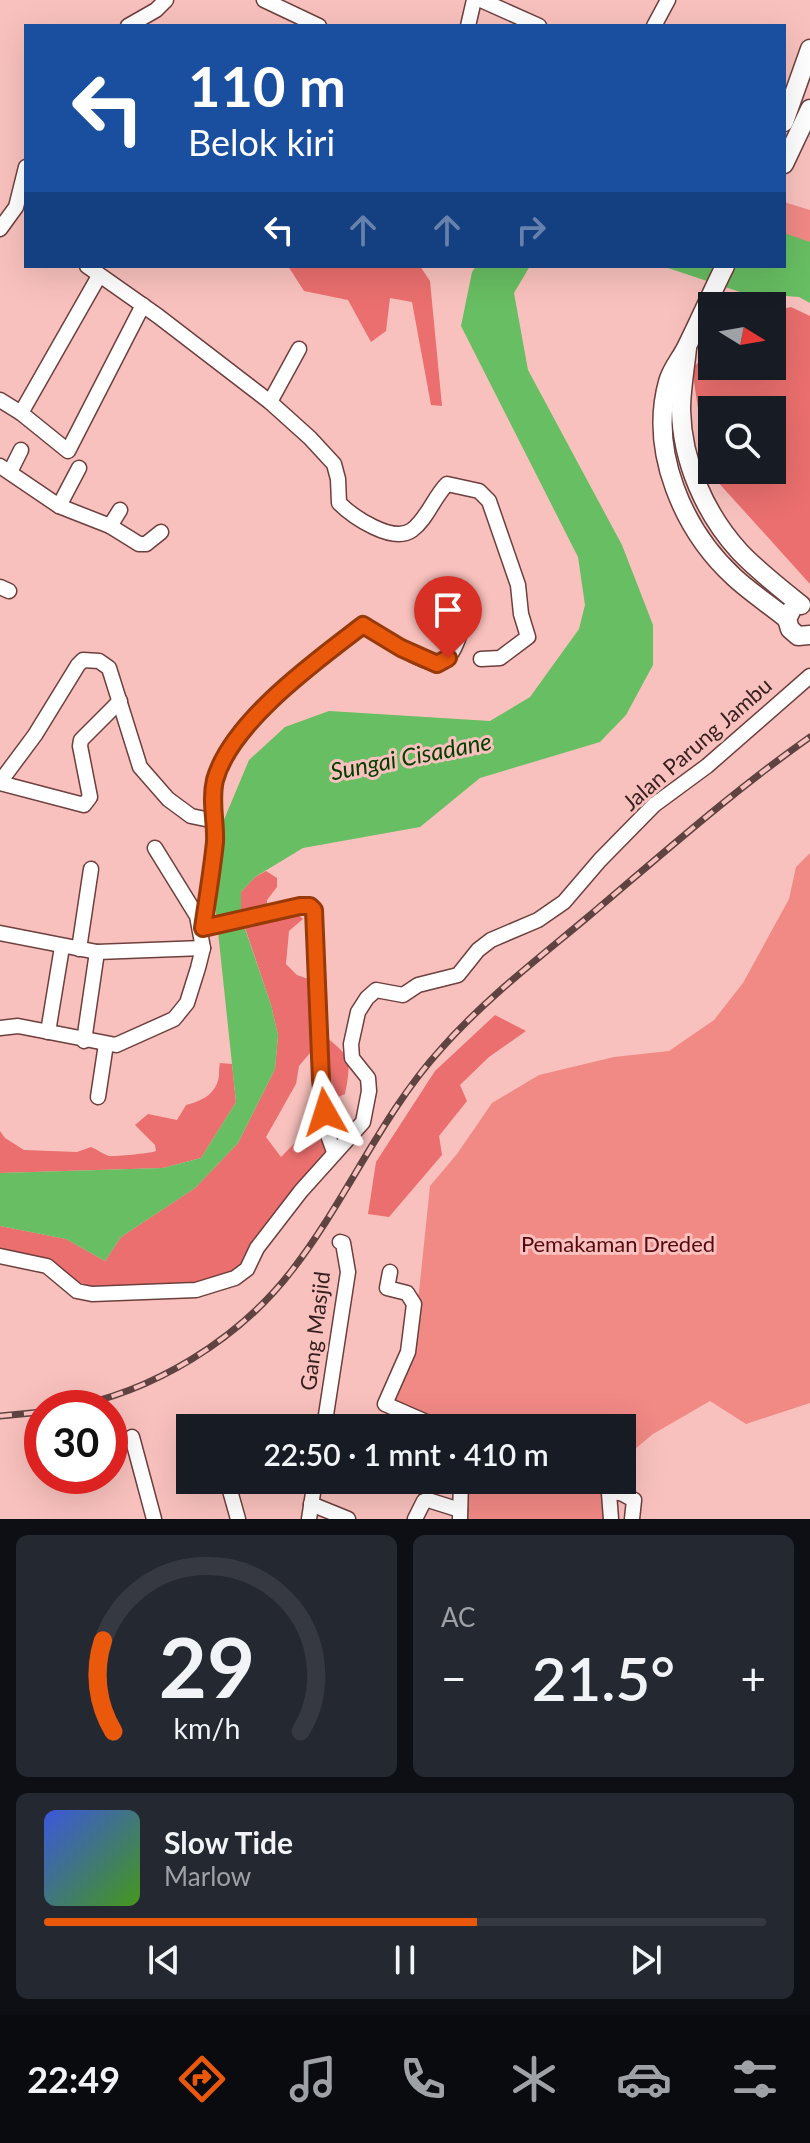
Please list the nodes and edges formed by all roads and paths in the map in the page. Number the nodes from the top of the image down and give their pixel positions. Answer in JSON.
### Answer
{"nodes":[{"id":1,"x":166,"y":0,"type":"edge"},
{"id":2,"x":264,"y":0,"type":"edge"},
{"id":3,"x":474,"y":0,"type":"edge"},
{"id":4,"x":481,"y":0,"type":"edge"},
{"id":5,"x":668,"y":0,"type":"edge"},
{"id":6,"x":132,"y":24,"type":"edge"},
{"id":7,"x":315,"y":24,"type":"edge"},
{"id":8,"x":468,"y":24,"type":"edge"},
{"id":9,"x":527,"y":24,"type":"edge"},
{"id":10,"x":655,"y":24,"type":"edge"},
{"id":11,"x":810,"y":49,"type":"edge"},
{"id":12,"x":810,"y":109,"type":"edge"},
{"id":13,"x":786,"y":116,"type":"edge"},
{"id":14,"x":786,"y":160,"type":"edge"},
{"id":15,"x":24,"y":185,"type":"edge"},
{"id":16,"x":21,"y":211,"type":"edge"},
{"id":17,"x":0,"y":229,"type":"edge"},
{"id":18,"x":89,"y":268,"type":"edge"},
{"id":19,"x":724,"y":268,"type":"edge"},
{"id":20,"x":99,"y":276,"type":"junction"},
{"id":21,"x":143,"y":305,"type":"junction"},
{"id":22,"x":687,"y":348,"type":"junction"},
{"id":23,"x":299,"y":349,"type":"dead end"},
{"id":24,"x":0,"y":400,"type":"edge"},
{"id":25,"x":270,"y":402,"type":"junction"},
{"id":26,"x":21,"y":413,"type":"junction"},
{"id":27,"x":21,"y":450,"type":"dead end"},
{"id":28,"x":79,"y":468,"type":"dead end"},
{"id":29,"x":5,"y":469,"type":"edge"},
{"id":30,"x":59,"y":506,"type":"junction"},
{"id":31,"x":120,"y":510,"type":"dead end"},
{"id":32,"x":110,"y":526,"type":"junction"},
{"id":33,"x":161,"y":532,"type":"dead end"},
{"id":34,"x":805,"y":606,"type":"edge"},
{"id":35,"x":787,"y":619,"type":"junction"},
{"id":36,"x":464,"y":622,"type":"dead end"},
{"id":37,"x":810,"y":636,"type":"edge"},
{"id":38,"x":481,"y":659,"type":"dead end"},
{"id":39,"x":810,"y":676,"type":"edge"},
{"id":40,"x":120,"y":701,"type":"junction"},
{"id":41,"x":0,"y":783,"type":"edge"},
{"id":42,"x":215,"y":821,"type":"junction"},
{"id":43,"x":155,"y":848,"type":"dead end"},
{"id":44,"x":91,"y":869,"type":"dead end"},
{"id":45,"x":206,"y":928,"type":"junction"},
{"id":46,"x":0,"y":933,"type":"edge"},
{"id":47,"x":62,"y":947,"type":"junction"},
{"id":48,"x":203,"y":948,"type":"junction"},
{"id":49,"x":79,"y":949,"type":"junction"},
{"id":50,"x":97,"y":952,"type":"junction"},
{"id":51,"x":0,"y":1028,"type":"edge"},
{"id":52,"x":48,"y":1032,"type":"junction"},
{"id":53,"x":84,"y":1041,"type":"junction"},
{"id":54,"x":106,"y":1044,"type":"junction"},
{"id":55,"x":98,"y":1097,"type":"dead end"},
{"id":56,"x":334,"y":1152,"type":"junction"},
{"id":57,"x":340,"y":1242,"type":"dead end"},
{"id":58,"x":0,"y":1256,"type":"edge"},
{"id":59,"x":390,"y":1272,"type":"dead end"},
{"id":60,"x":326,"y":1414,"type":"edge"},
{"id":61,"x":408,"y":1414,"type":"edge"},
{"id":62,"x":132,"y":1437,"type":"dead end"},
{"id":63,"x":231,"y":1494,"type":"edge"},
{"id":64,"x":461,"y":1494,"type":"edge"},
{"id":65,"x":609,"y":1494,"type":"edge"},
{"id":66,"x":623,"y":1494,"type":"edge"},
{"id":67,"x":310,"y":1512,"type":"edge"},
{"id":68,"x":460,"y":1514,"type":"edge"},
{"id":69,"x":154,"y":1519,"type":"edge"},
{"id":70,"x":238,"y":1519,"type":"edge"},
{"id":71,"x":348,"y":1519,"type":"edge"},
{"id":72,"x":415,"y":1519,"type":"edge"},
{"id":73,"x":611,"y":1519,"type":"edge"},
{"id":74,"x":632,"y":1519,"type":"edge"}],
"edges":[{"from":1,"to":6,"type":"street"},
{"from":2,"to":7,"type":"street"},
{"from":3,"to":8,"type":"street"},
{"from":4,"to":9,"type":"street"},
{"from":5,"to":10,"type":"street"},
{"from":11,"to":13,"type":"street"},
{"from":12,"to":14,"type":"street"},
{"from":15,"to":16,"type":"street"},
{"from":16,"to":17,"type":"street"},
{"from":18,"to":20,"type":"street"},
{"from":19,"to":22,"type":"street"},
{"from":20,"to":21,"type":"street"},
{"from":20,"to":26,"type":"street"},
{"from":21,"to":25,"type":"street"},
{"from":21,"to":26,"type":"street"},
{"from":22,"to":34,"type":"street"},
{"from":22,"to":35,"type":"street"},
{"from":23,"to":25,"type":"street"},
{"from":24,"to":26,"type":"street"},
{"from":25,"to":38,"type":"street"},
{"from":27,"to":29,"type":"street"},
{"from":28,"to":30,"type":"street"},
{"from":29,"to":30,"type":"street"},
{"from":30,"to":32,"type":"street"},
{"from":31,"to":32,"type":"street"},
{"from":32,"to":33,"type":"street"},
{"from":34,"to":35,"type":"street"},
{"from":35,"to":37,"type":"street"},
{"from":36,"to":42,"type":"street"},
{"from":39,"to":56,"type":"street","name":"Jalan Parung Jambu"},
{"from":40,"to":41,"type":"street"},
{"from":40,"to":41,"type":"street"},
{"from":40,"to":42,"type":"street"},
{"from":42,"to":45,"type":"street"},
{"from":43,"to":45,"type":"street"},
{"from":44,"to":49,"type":"street"},
{"from":45,"to":48,"type":"street"},
{"from":45,"to":56,"type":"street"},
{"from":46,"to":47,"type":"street"},
{"from":47,"to":49,"type":"street"},
{"from":47,"to":52,"type":"street"},
{"from":48,"to":50,"type":"street"},
{"from":48,"to":54,"type":"street"},
{"from":49,"to":50,"type":"street"},
{"from":50,"to":53,"type":"street"},
{"from":51,"to":52,"type":"street"},
{"from":52,"to":53,"type":"street"},
{"from":53,"to":54,"type":"street"},
{"from":54,"to":55,"type":"street"},
{"from":56,"to":58,"type":"street"},
{"from":57,"to":60,"type":"street","name":"Gang Masjid"},
{"from":59,"to":61,"type":"street"},
{"from":62,"to":69,"type":"street"},
{"from":63,"to":70,"type":"street"},
{"from":64,"to":68,"type":"street"},
{"from":65,"to":73,"type":"street"},
{"from":66,"to":74,"type":"street"},
{"from":67,"to":71,"type":"street"},
{"from":68,"to":72,"type":"street"}]}
